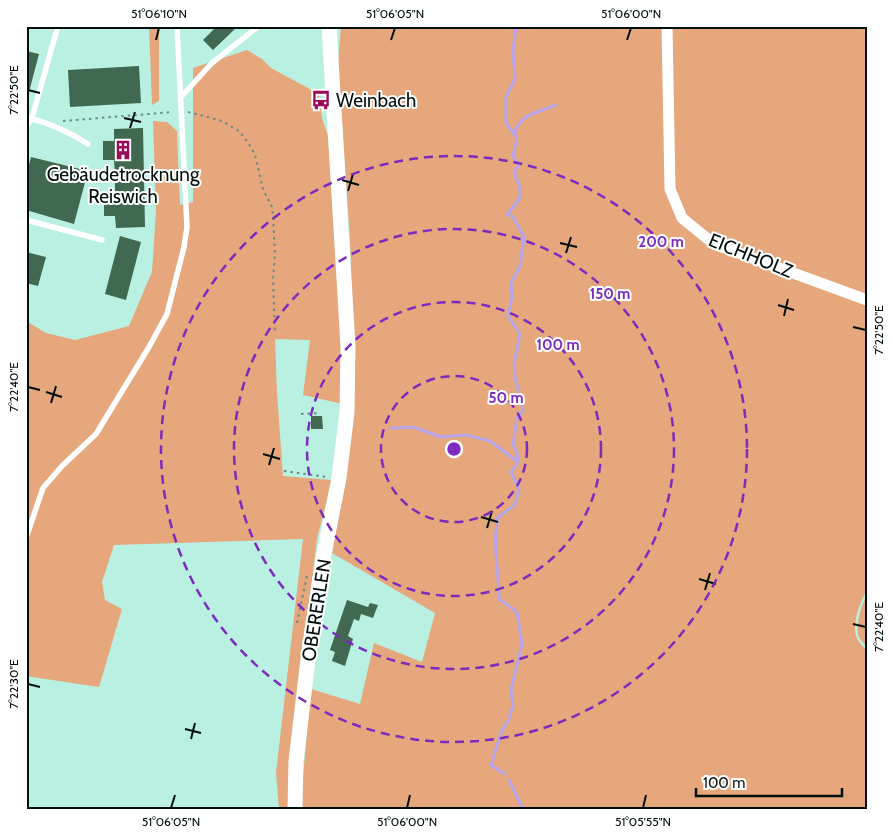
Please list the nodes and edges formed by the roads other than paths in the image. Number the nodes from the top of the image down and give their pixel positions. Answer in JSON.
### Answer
{"nodes":[{"id":1,"x":58,"y":26,"type":"edge"},
{"id":2,"x":177,"y":26,"type":"edge"},
{"id":3,"x":259,"y":26,"type":"edge"},
{"id":4,"x":328,"y":26,"type":"edge"},
{"id":5,"x":667,"y":26,"type":"edge"},
{"id":6,"x":181,"y":97,"type":"junction"},
{"id":7,"x":29,"y":118,"type":"edge"},
{"id":8,"x":26,"y":127,"type":"edge"},
{"id":9,"x":88,"y":144,"type":"dead end"},
{"id":10,"x":26,"y":220,"type":"edge"},
{"id":11,"x":102,"y":240,"type":"dead end"},
{"id":12,"x":867,"y":300,"type":"edge"},
{"id":13,"x":26,"y":538,"type":"edge"},
{"id":14,"x":295,"y":809,"type":"edge"}],
"edges":[{"from":1,"to":7,"type":"lane"},
{"from":2,"to":6,"type":"lane"},
{"from":3,"to":6,"type":"lane"},
{"from":4,"to":14,"type":"main road","name":"OBERERLEN"},
{"from":5,"to":12,"type":"street","name":"EICHHOLZ"},
{"from":6,"to":13,"type":"lane"},
{"from":7,"to":8,"type":"lane"},
{"from":7,"to":9,"type":"lane"},
{"from":10,"to":11,"type":"lane"}]}
